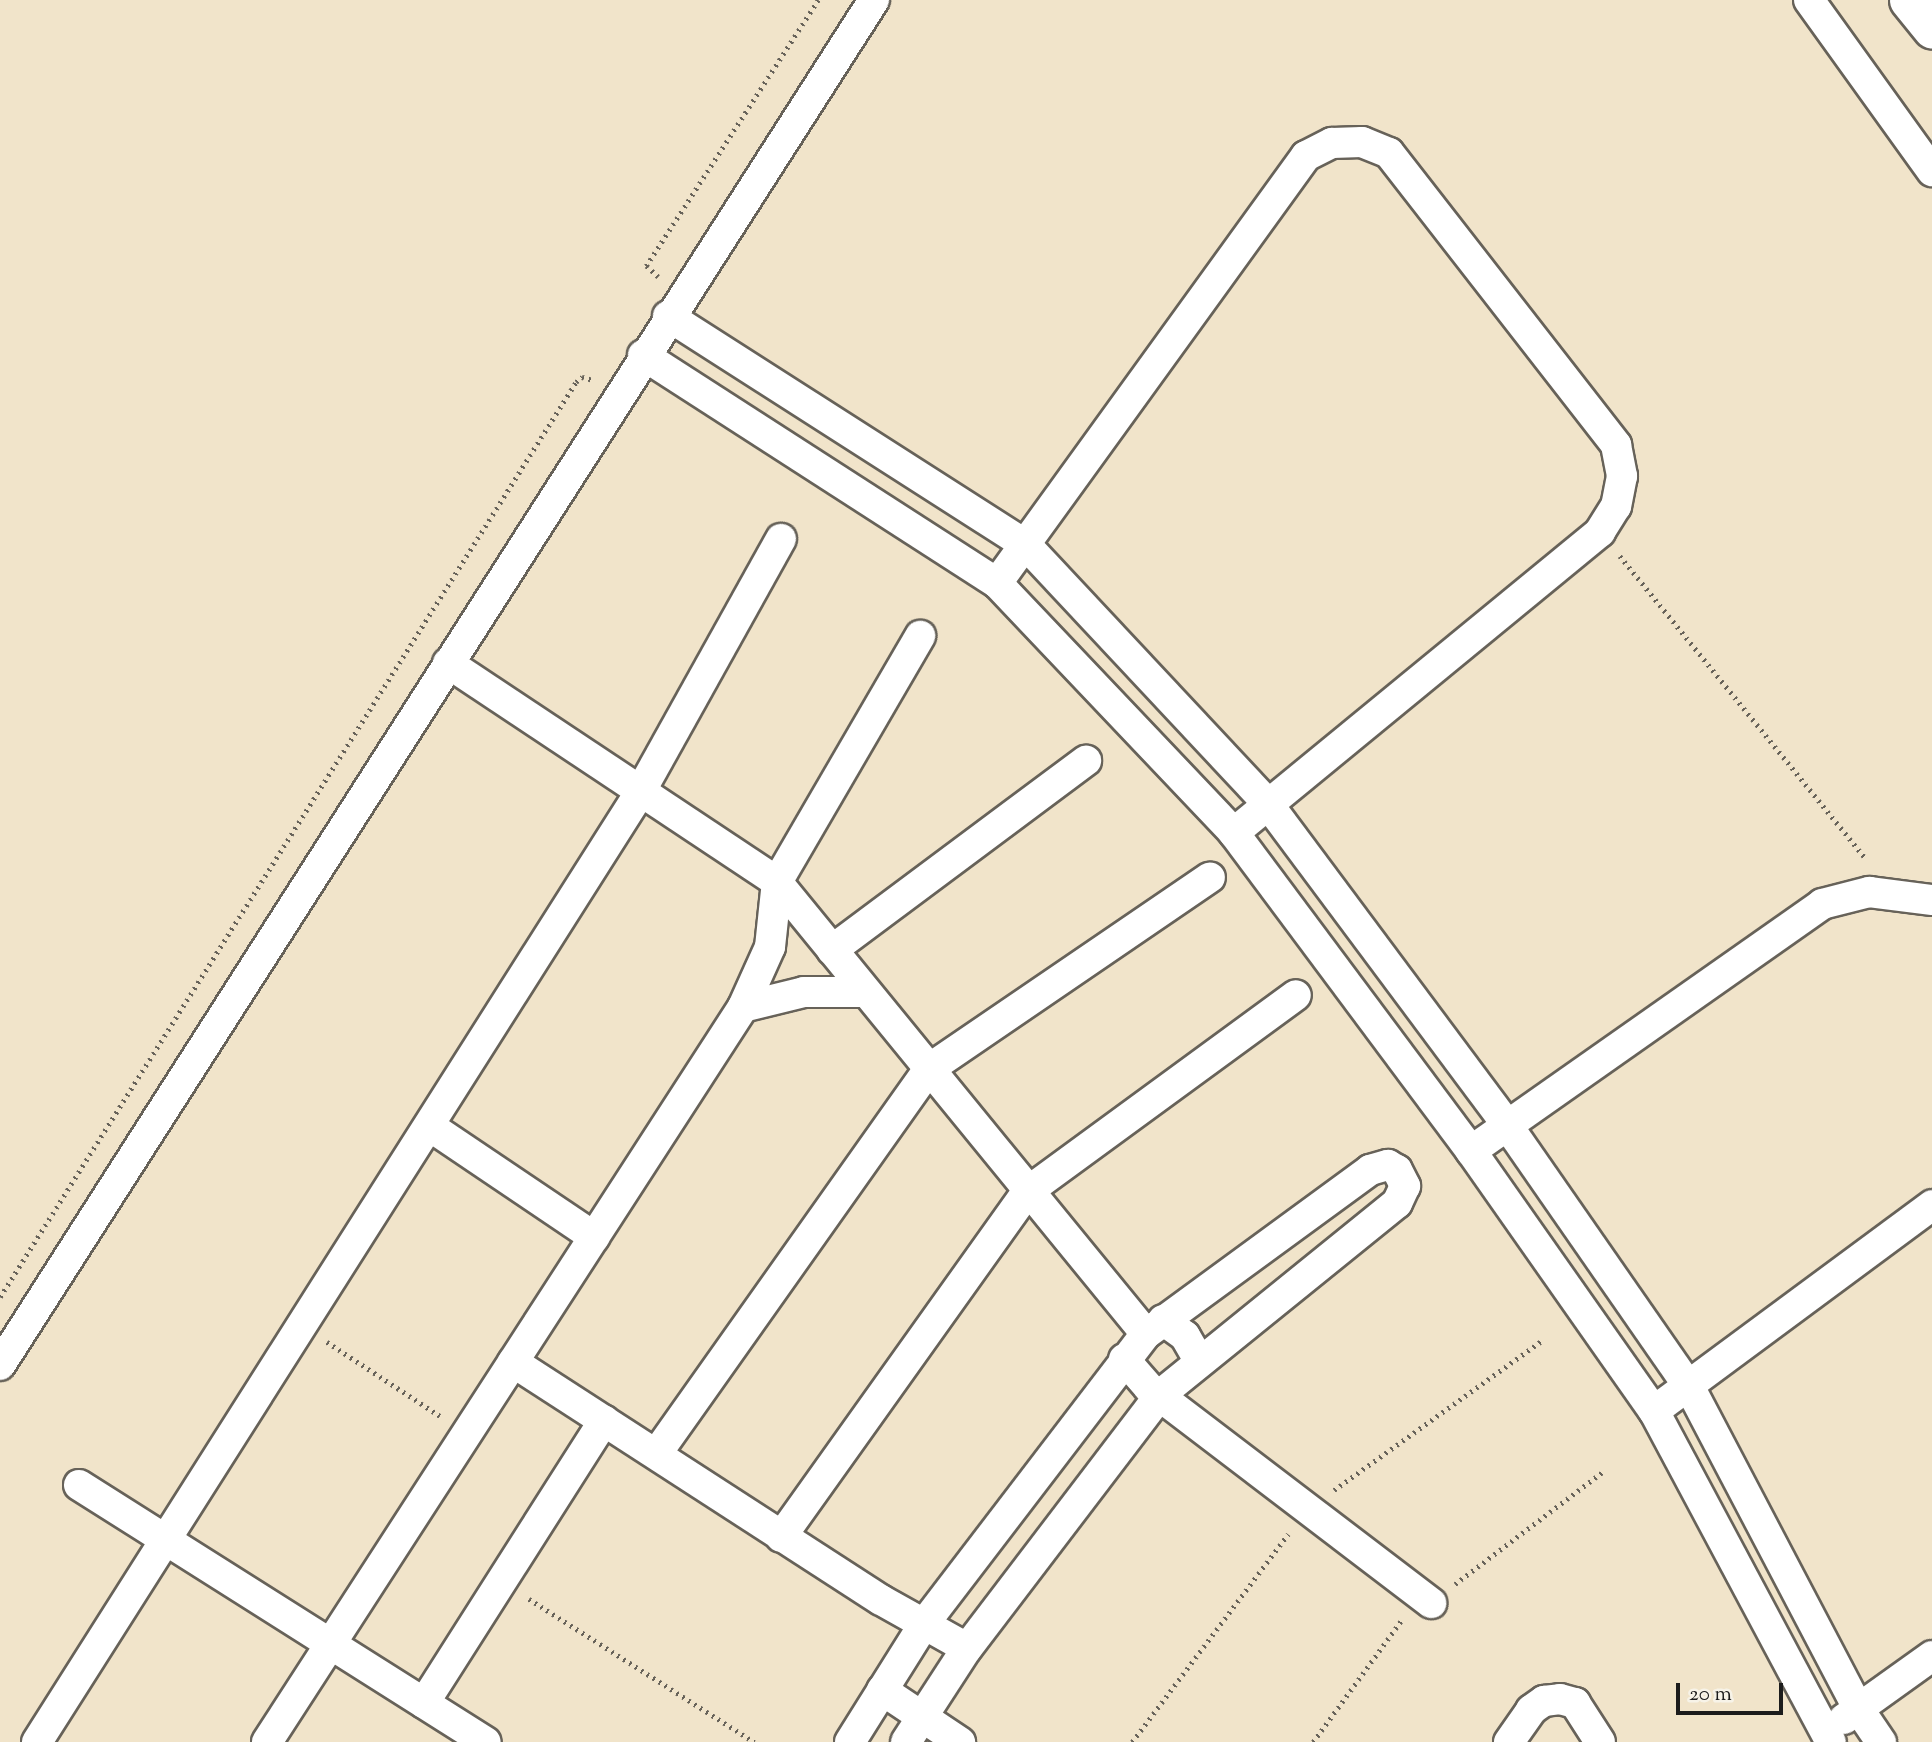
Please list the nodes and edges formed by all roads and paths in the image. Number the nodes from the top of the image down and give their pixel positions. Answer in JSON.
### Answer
{"nodes":[{"id":1,"x":818,"y":0,"type":"edge"},
{"id":2,"x":874,"y":0,"type":"edge"},
{"id":3,"x":1810,"y":0,"type":"edge"},
{"id":4,"x":1908,"y":0,"type":"edge"},
{"id":5,"x":1926,"y":0,"type":"edge"},
{"id":6,"x":1932,"y":18,"type":"edge"},
{"id":7,"x":1932,"y":30,"type":"edge"},
{"id":8,"x":1932,"y":172,"type":"edge"},
{"id":9,"x":667,"y":275,"type":"dead end"},
{"id":10,"x":668,"y":316,"type":"junction"},
{"id":11,"x":643,"y":355,"type":"junction"},
{"id":12,"x":1600,"y":532,"type":"junction"},
{"id":13,"x":781,"y":539,"type":"dead end"},
{"id":14,"x":1026,"y":545,"type":"junction"},
{"id":15,"x":997,"y":583,"type":"junction"},
{"id":16,"x":920,"y":636,"type":"dead end"},
{"id":17,"x":448,"y":663,"type":"junction"},
{"id":18,"x":1087,"y":761,"type":"dead end"},
{"id":19,"x":639,"y":794,"type":"junction"},
{"id":20,"x":1268,"y":804,"type":"junction"},
{"id":21,"x":1234,"y":833,"type":"junction"},
{"id":22,"x":1210,"y":877,"type":"dead end"},
{"id":23,"x":777,"y":882,"type":"junction"},
{"id":24,"x":1893,"y":892,"type":"junction"},
{"id":25,"x":1932,"y":900,"type":"edge"},
{"id":26,"x":832,"y":950,"type":"junction"},
{"id":27,"x":866,"y":992,"type":"junction"},
{"id":28,"x":1296,"y":995,"type":"dead end"},
{"id":29,"x":743,"y":1007,"type":"junction"},
{"id":30,"x":929,"y":1069,"type":"junction"},
{"id":31,"x":1507,"y":1125,"type":"junction"},
{"id":32,"x":431,"y":1126,"type":"junction"},
{"id":33,"x":1471,"y":1151,"type":"junction"},
{"id":34,"x":1027,"y":1192,"type":"junction"},
{"id":35,"x":1932,"y":1205,"type":"edge"},
{"id":36,"x":594,"y":1237,"type":"junction"},
{"id":37,"x":303,"y":1326,"type":"junction"},
{"id":38,"x":1155,"y":1327,"type":"junction"},
{"id":39,"x":1124,"y":1359,"type":"junction"},
{"id":40,"x":1199,"y":1360,"type":"junction"},
{"id":41,"x":513,"y":1362,"type":"junction"},
{"id":42,"x":0,"y":1365,"type":"edge"},
{"id":43,"x":1690,"y":1388,"type":"junction"},
{"id":44,"x":1160,"y":1395,"type":"junction"},
{"id":45,"x":1654,"y":1410,"type":"junction"},
{"id":46,"x":604,"y":1420,"type":"junction"},
{"id":47,"x":467,"y":1434,"type":"junction"},
{"id":48,"x":657,"y":1453,"type":"junction"},
{"id":49,"x":1605,"y":1470,"type":"dead end"},
{"id":50,"x":79,"y":1485,"type":"dead end"},
{"id":51,"x":781,"y":1537,"type":"junction"},
{"id":52,"x":166,"y":1540,"type":"junction"},
{"id":53,"x":501,"y":1582,"type":"junction"},
{"id":54,"x":1425,"y":1599,"type":"junction"},
{"id":55,"x":924,"y":1624,"type":"junction"},
{"id":56,"x":330,"y":1644,"type":"junction"},
{"id":57,"x":967,"y":1648,"type":"junction"},
{"id":58,"x":1932,"y":1656,"type":"edge"},
{"id":59,"x":882,"y":1690,"type":"junction"},
{"id":60,"x":424,"y":1703,"type":"junction"},
{"id":61,"x":1858,"y":1709,"type":"junction"},
{"id":62,"x":923,"y":1717,"type":"junction"},
{"id":63,"x":1827,"y":1737,"type":"edge"},
{"id":64,"x":37,"y":1742,"type":"edge"},
{"id":65,"x":267,"y":1742,"type":"edge"},
{"id":66,"x":486,"y":1742,"type":"edge"},
{"id":67,"x":754,"y":1742,"type":"edge"},
{"id":68,"x":850,"y":1742,"type":"edge"},
{"id":69,"x":906,"y":1742,"type":"edge"},
{"id":70,"x":960,"y":1742,"type":"edge"},
{"id":71,"x":1313,"y":1742,"type":"edge"},
{"id":72,"x":1509,"y":1742,"type":"edge"},
{"id":73,"x":1600,"y":1742,"type":"edge"},
{"id":74,"x":1881,"y":1742,"type":"edge"}],
"edges":[{"from":1,"to":9,"type":"path"},
{"from":2,"to":10,"type":"street"},
{"from":3,"to":8,"type":"street"},
{"from":4,"to":7,"type":"street"},
{"from":5,"to":6,"type":"street"},
{"from":10,"to":11,"type":"street"},
{"from":10,"to":14,"type":"street"},
{"from":11,"to":15,"type":"street"},
{"from":11,"to":17,"type":"street"},
{"from":12,"to":14,"type":"street"},
{"from":12,"to":20,"type":"street"},
{"from":12,"to":24,"type":"path"},
{"from":13,"to":19,"type":"street"},
{"from":14,"to":15,"type":"street"},
{"from":14,"to":20,"type":"street"},
{"from":15,"to":21,"type":"street"},
{"from":16,"to":23,"type":"street"},
{"from":17,"to":19,"type":"street"},
{"from":17,"to":42,"type":"street"},
{"from":18,"to":26,"type":"street"},
{"from":19,"to":23,"type":"street"},
{"from":19,"to":32,"type":"street"},
{"from":20,"to":21,"type":"street"},
{"from":20,"to":31,"type":"street"},
{"from":21,"to":33,"type":"street"},
{"from":22,"to":30,"type":"street"},
{"from":23,"to":26,"type":"street"},
{"from":23,"to":29,"type":"street"},
{"from":24,"to":25,"type":"street"},
{"from":24,"to":31,"type":"street"},
{"from":26,"to":27,"type":"street"},
{"from":27,"to":29,"type":"street"},
{"from":27,"to":30,"type":"street"},
{"from":28,"to":34,"type":"street"},
{"from":29,"to":36,"type":"street"},
{"from":30,"to":34,"type":"street"},
{"from":30,"to":48,"type":"street"},
{"from":31,"to":33,"type":"street"},
{"from":31,"to":43,"type":"street"},
{"from":32,"to":36,"type":"street"},
{"from":32,"to":37,"type":"street"},
{"from":33,"to":45,"type":"street"},
{"from":34,"to":38,"type":"street"},
{"from":34,"to":51,"type":"street"},
{"from":35,"to":43,"type":"street"},
{"from":36,"to":41,"type":"street"},
{"from":37,"to":47,"type":"path"},
{"from":37,"to":52,"type":"street"},
{"from":38,"to":39,"type":"street"},
{"from":38,"to":40,"type":"street"},
{"from":38,"to":40,"type":"street"},
{"from":39,"to":44,"type":"street"},
{"from":39,"to":55,"type":"street"},
{"from":40,"to":44,"type":"street"},
{"from":41,"to":46,"type":"street"},
{"from":41,"to":47,"type":"street"},
{"from":43,"to":45,"type":"street"},
{"from":43,"to":61,"type":"street"},
{"from":44,"to":54,"type":"street"},
{"from":44,"to":57,"type":"street"},
{"from":45,"to":63,"type":"street"},
{"from":46,"to":48,"type":"street"},
{"from":46,"to":53,"type":"street"},
{"from":47,"to":56,"type":"street"},
{"from":48,"to":51,"type":"street"},
{"from":49,"to":54,"type":"path"},
{"from":50,"to":52,"type":"street"},
{"from":51,"to":55,"type":"street"},
{"from":52,"to":56,"type":"street"},
{"from":52,"to":64,"type":"street"},
{"from":53,"to":60,"type":"street"},
{"from":53,"to":67,"type":"path"},
{"from":54,"to":71,"type":"path"},
{"from":55,"to":57,"type":"street"},
{"from":55,"to":59,"type":"street"},
{"from":56,"to":60,"type":"street"},
{"from":56,"to":65,"type":"street"},
{"from":57,"to":62,"type":"street"},
{"from":58,"to":61,"type":"street"},
{"from":59,"to":62,"type":"street"},
{"from":59,"to":68,"type":"street"},
{"from":60,"to":66,"type":"street"},
{"from":61,"to":63,"type":"street"},
{"from":61,"to":74,"type":"street"},
{"from":62,"to":69,"type":"street"},
{"from":62,"to":70,"type":"street"},
{"from":72,"to":73,"type":"street"}]}
